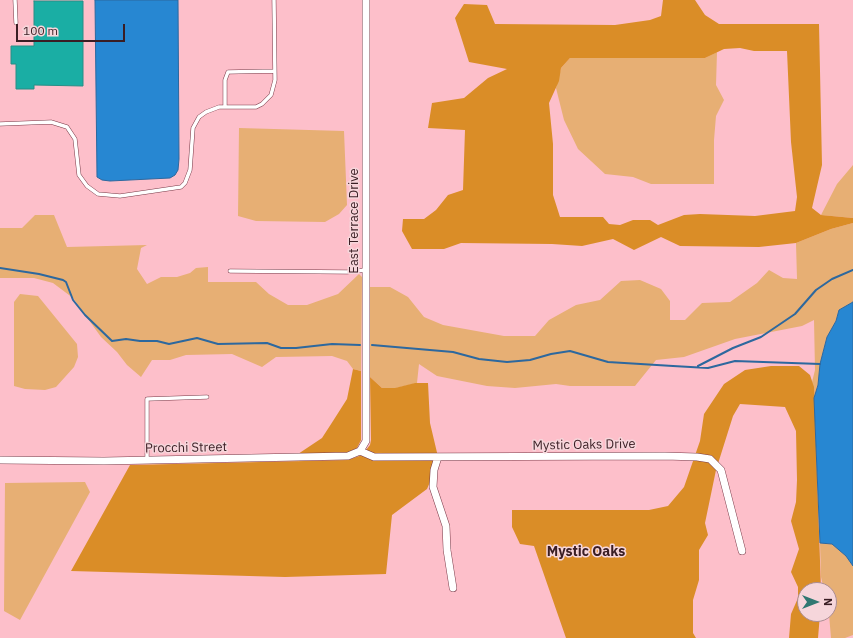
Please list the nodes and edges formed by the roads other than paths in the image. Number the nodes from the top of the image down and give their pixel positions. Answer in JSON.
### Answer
{"nodes":[{"id":1,"x":15,"y":0,"type":"edge"},
{"id":2,"x":274,"y":0,"type":"edge"},
{"id":3,"x":366,"y":0,"type":"edge"},
{"id":4,"x":16,"y":23,"type":"dead end"},
{"id":5,"x":274,"y":71,"type":"junction"},
{"id":6,"x":225,"y":107,"type":"junction"},
{"id":7,"x":0,"y":124,"type":"edge"},
{"id":8,"x":366,"y":270,"type":"junction"},
{"id":9,"x":230,"y":271,"type":"dead end"},
{"id":10,"x":207,"y":397,"type":"dead end"},
{"id":11,"x":360,"y":451,"type":"junction"},
{"id":12,"x":438,"y":457,"type":"junction"},
{"id":13,"x":0,"y":460,"type":"edge"},
{"id":14,"x":147,"y":460,"type":"junction"},
{"id":15,"x":742,"y":551,"type":"dead end"},
{"id":16,"x":453,"y":588,"type":"dead end"}],
"edges":[{"from":1,"to":4,"type":"lane"},
{"from":2,"to":5,"type":"lane"},
{"from":3,"to":8,"type":"street","name":"East Terrace Drive"},
{"from":5,"to":6,"type":"lane"},
{"from":5,"to":6,"type":"lane"},
{"from":6,"to":7,"type":"lane"},
{"from":8,"to":9,"type":"lane"},
{"from":8,"to":11,"type":"street","name":"East Terrace Drive"},
{"from":10,"to":14,"type":"lane"},
{"from":11,"to":12,"type":"street","name":"Mystic Oaks Drive"},
{"from":11,"to":14,"type":"street","name":"Procchi Street"},
{"from":12,"to":15,"type":"street","name":"Mystic Oaks Drive"},
{"from":12,"to":16,"type":"street"},
{"from":13,"to":14,"type":"street","name":"Procchi Street"}]}
